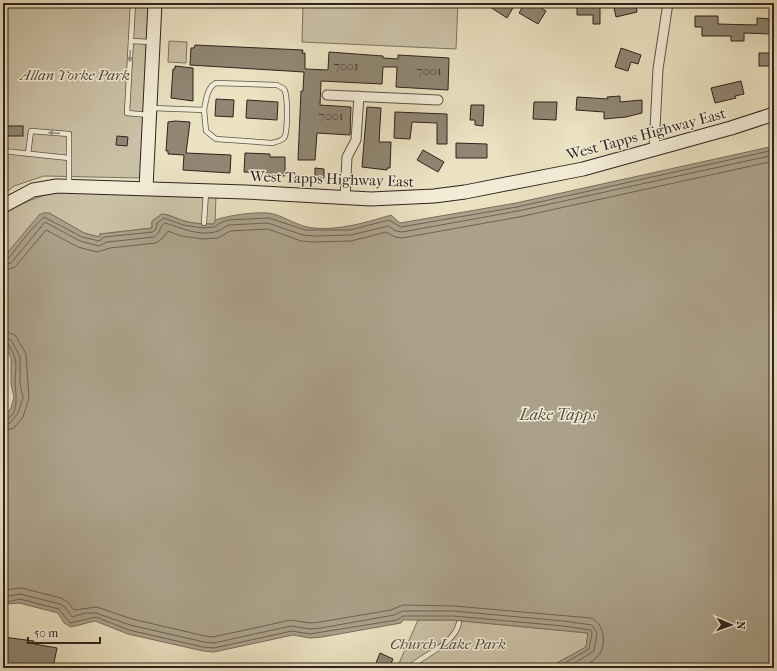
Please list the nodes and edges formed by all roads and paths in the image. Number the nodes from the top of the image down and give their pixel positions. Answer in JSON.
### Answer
{"nodes":[{"id":1,"x":133,"y":3,"type":"edge"},
{"id":2,"x":155,"y":3,"type":"edge"},
{"id":3,"x":668,"y":3,"type":"edge"},
{"id":4,"x":131,"y":40,"type":"junction"},
{"id":5,"x":153,"y":42,"type":"junction"},
{"id":6,"x":327,"y":95,"type":"dead end"},
{"id":7,"x":359,"y":96,"type":"junction"},
{"id":8,"x":438,"y":100,"type":"dead end"},
{"id":9,"x":204,"y":110,"type":"junction"},
{"id":10,"x":150,"y":111,"type":"junction"},
{"id":11,"x":774,"y":114,"type":"edge"},
{"id":12,"x":654,"y":150,"type":"junction"},
{"id":13,"x":3,"y":151,"type":"edge"},
{"id":14,"x":28,"y":154,"type":"junction"},
{"id":15,"x":69,"y":158,"type":"junction"},
{"id":16,"x":69,"y":186,"type":"junction"},
{"id":17,"x":146,"y":188,"type":"junction"},
{"id":18,"x":206,"y":190,"type":"junction"},
{"id":19,"x":345,"y":198,"type":"junction"},
{"id":20,"x":3,"y":206,"type":"edge"},
{"id":21,"x":204,"y":223,"type":"dead end"},
{"id":22,"x":459,"y":623,"type":"dead end"},
{"id":23,"x":408,"y":668,"type":"edge"}],
"edges":[{"from":1,"to":4,"type":"lane"},
{"from":2,"to":5,"type":"street"},
{"from":3,"to":12,"type":"street"},
{"from":4,"to":5,"type":"lane"},
{"from":4,"to":10,"type":"lane","one_way":true},
{"from":5,"to":10,"type":"street"},
{"from":6,"to":7,"type":"street"},
{"from":7,"to":8,"type":"street"},
{"from":7,"to":19,"type":"street"},
{"from":9,"to":9,"type":"lane"},
{"from":9,"to":10,"type":"lane"},
{"from":10,"to":17,"type":"street"},
{"from":11,"to":12,"type":"street","name":"West Tapps Highway East"},
{"from":12,"to":19,"type":"street","name":"West Tapps Highway East"},
{"from":13,"to":14,"type":"lane"},
{"from":14,"to":15,"type":"lane"},
{"from":15,"to":14,"type":"lane","one_way":true},
{"from":15,"to":16,"type":"lane"},
{"from":16,"to":17,"type":"street","name":"West Tapps Highway East"},
{"from":16,"to":20,"type":"street","name":"West Tapps Highway East"},
{"from":17,"to":18,"type":"street","name":"West Tapps Highway East"},
{"from":18,"to":19,"type":"street","name":"West Tapps Highway East"},
{"from":18,"to":21,"type":"lane"},
{"from":22,"to":23,"type":"lane"}]}
